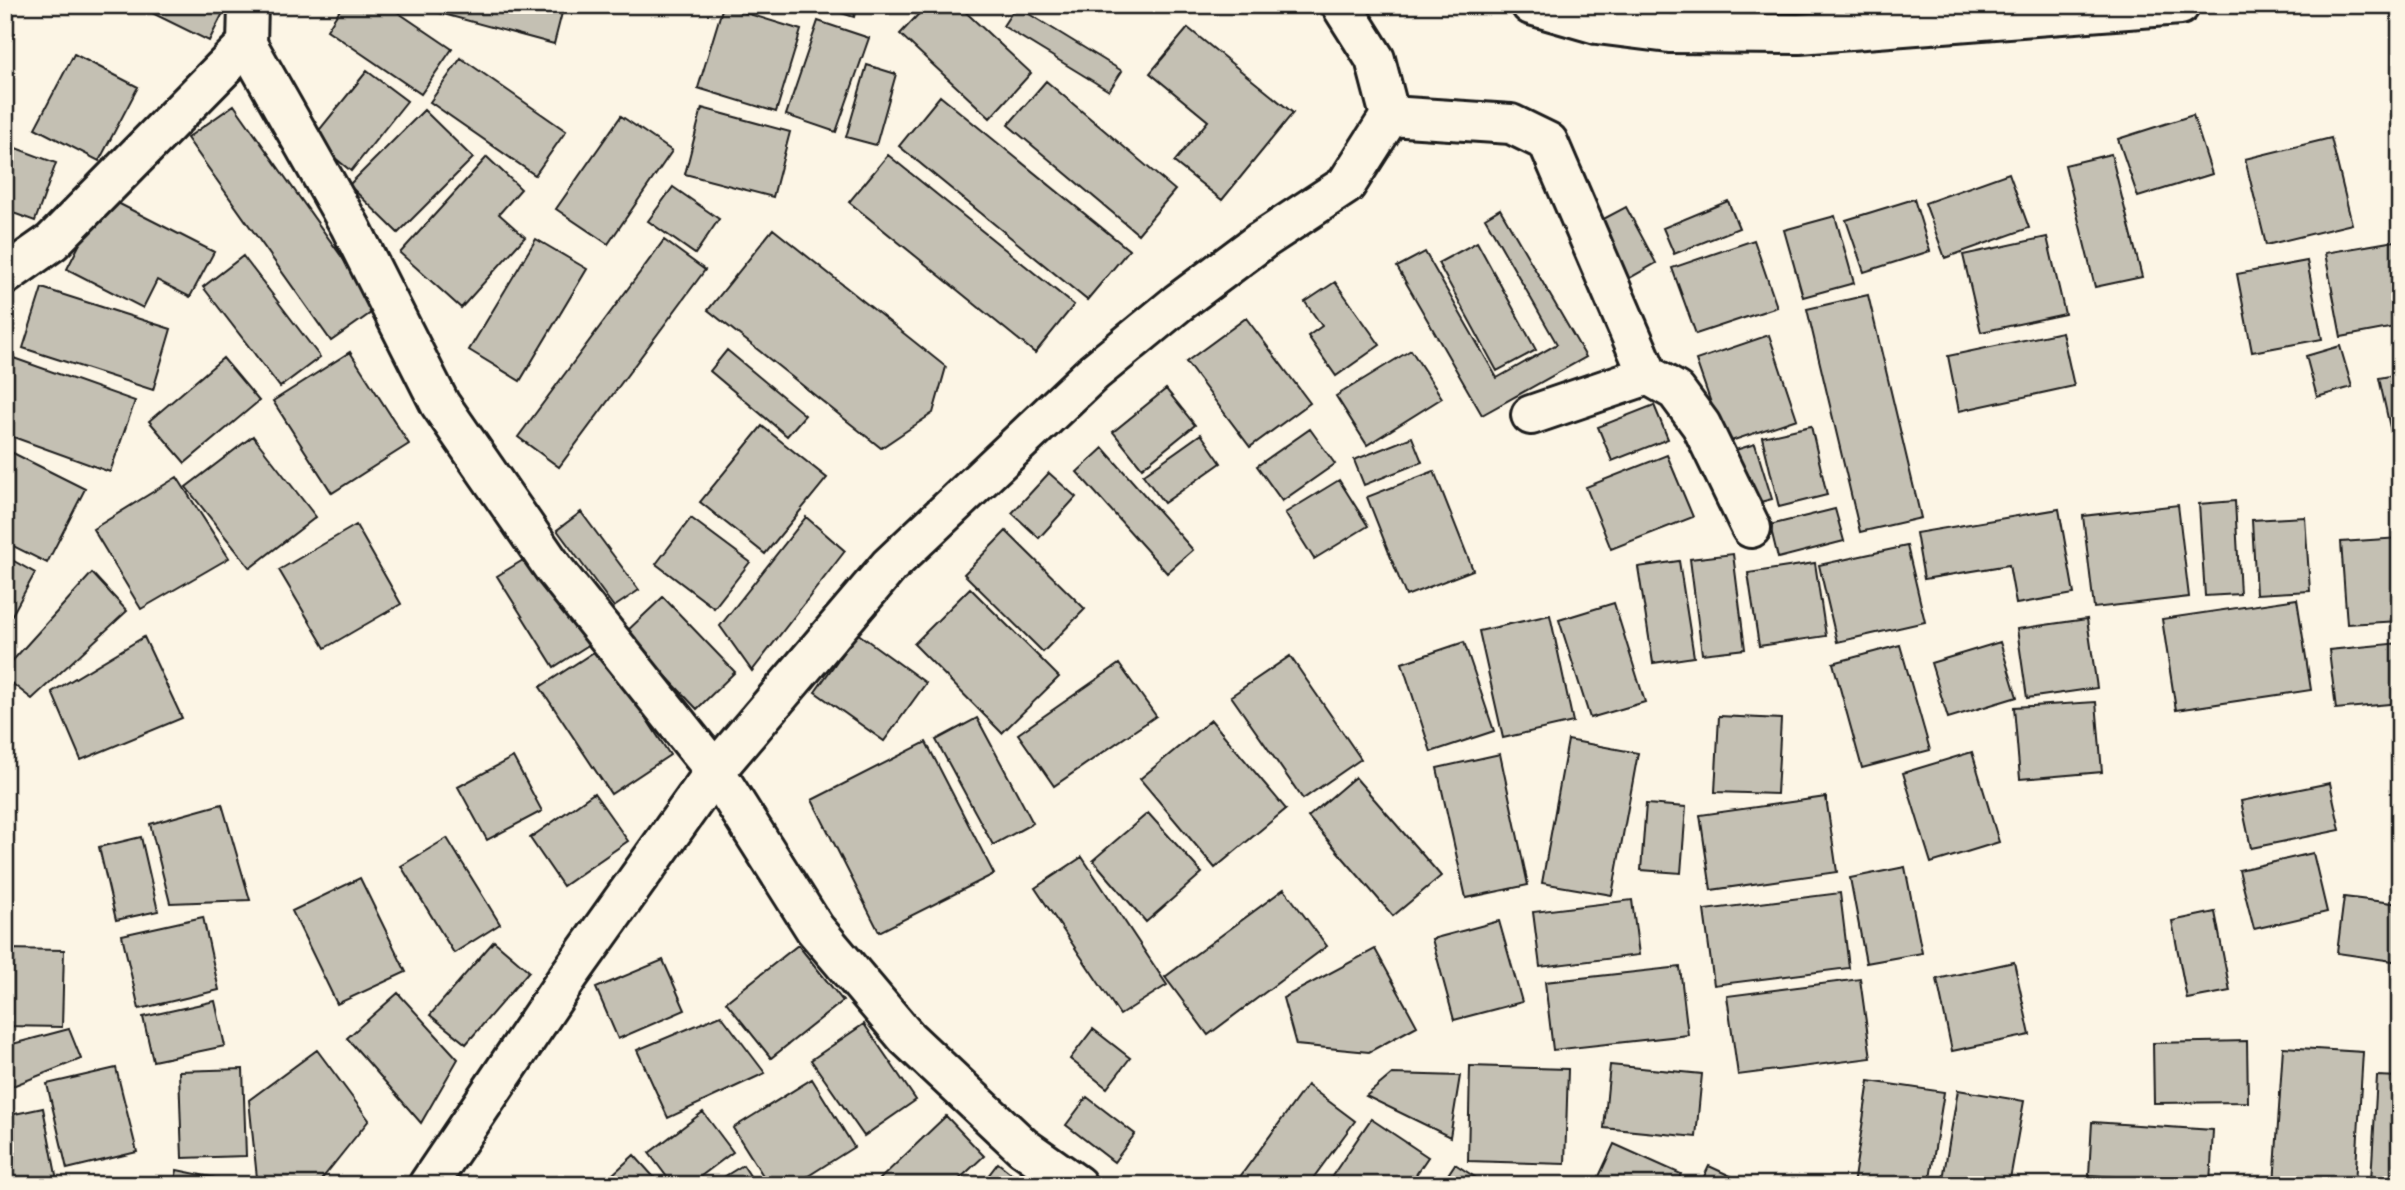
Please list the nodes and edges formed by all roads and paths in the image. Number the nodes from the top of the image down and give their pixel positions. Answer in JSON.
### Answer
{"nodes":[{"id":1,"x":248,"y":5,"type":"edge"},
{"id":2,"x":1341,"y":5,"type":"edge"},
{"id":3,"x":1531,"y":5,"type":"edge"},
{"id":4,"x":2180,"y":5,"type":"edge"},
{"id":5,"x":247,"y":44,"type":"junction"},
{"id":6,"x":1390,"y":116,"type":"junction"},
{"id":7,"x":5,"y":275,"type":"edge"},
{"id":8,"x":1648,"y":375,"type":"junction"},
{"id":9,"x":1531,"y":415,"type":"dead end"},
{"id":10,"x":1751,"y":528,"type":"dead end"},
{"id":11,"x":715,"y":771,"type":"junction"},
{"id":12,"x":428,"y":1185,"type":"edge"},
{"id":13,"x":1077,"y":1185,"type":"edge"}],
"edges":[{"from":1,"to":5,"type":"street"},
{"from":2,"to":6,"type":"street"},
{"from":3,"to":4,"type":"street"},
{"from":5,"to":7,"type":"street"},
{"from":5,"to":11,"type":"street"},
{"from":6,"to":8,"type":"street"},
{"from":6,"to":11,"type":"street"},
{"from":8,"to":9,"type":"street"},
{"from":8,"to":10,"type":"street"},
{"from":11,"to":12,"type":"street"},
{"from":11,"to":13,"type":"street"}]}
